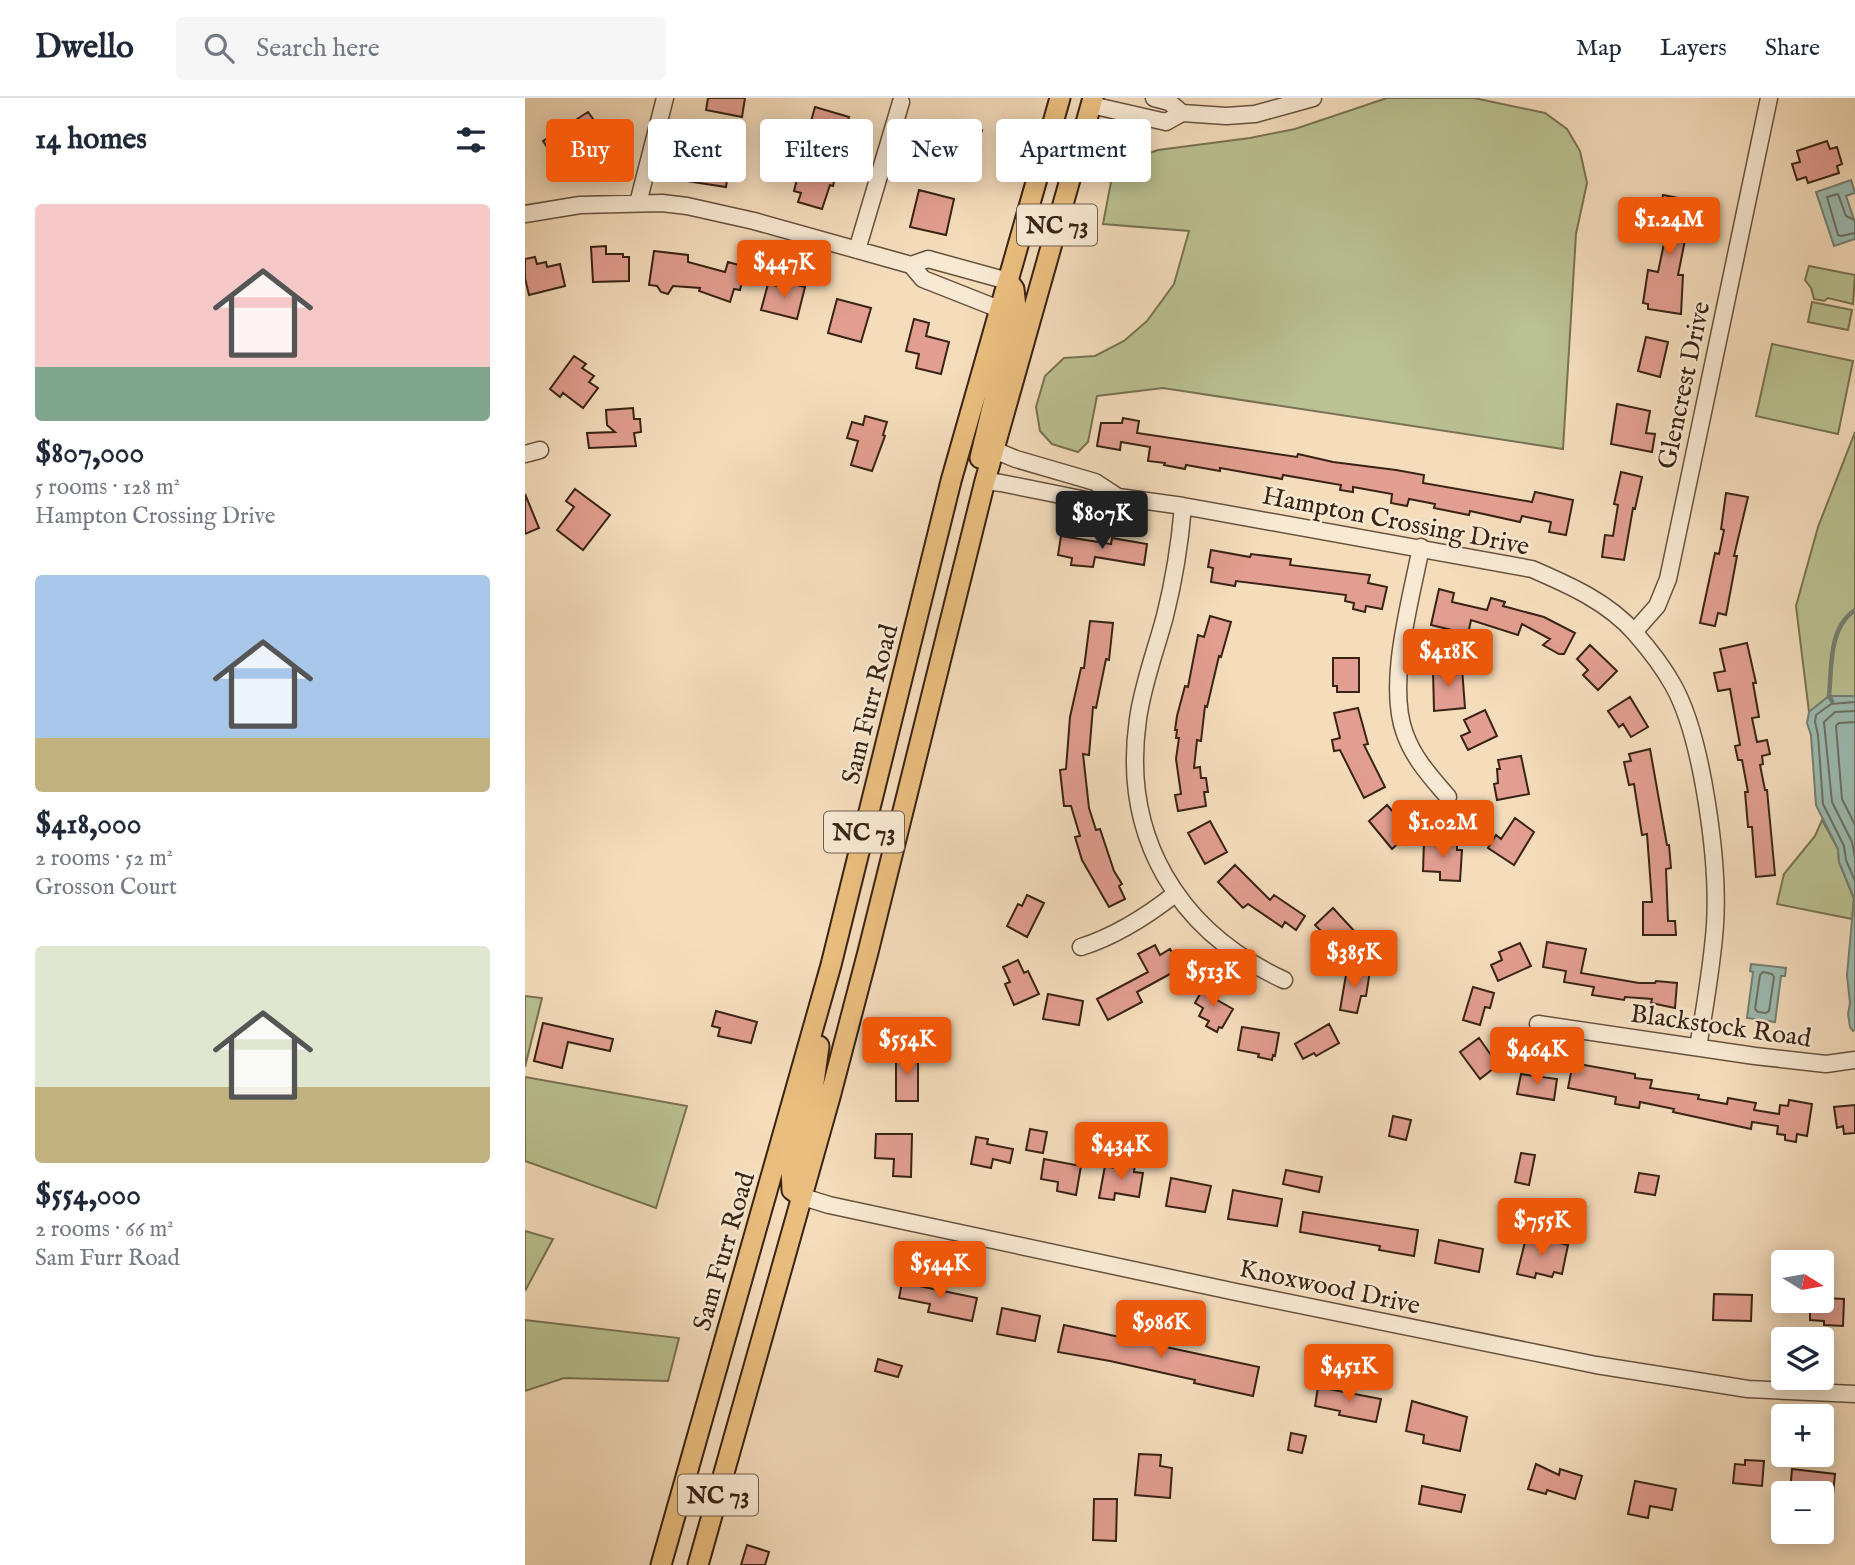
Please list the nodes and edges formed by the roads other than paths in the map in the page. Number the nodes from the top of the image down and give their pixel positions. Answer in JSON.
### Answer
{"nodes":[{"id":1,"x":665,"y":98,"type":"edge"},
{"id":2,"x":1060,"y":98,"type":"edge"},
{"id":3,"x":1154,"y":98,"type":"edge"},
{"id":4,"x":1313,"y":98,"type":"edge"},
{"id":5,"x":1769,"y":98,"type":"edge"},
{"id":6,"x":1091,"y":101,"type":"edge"},
{"id":7,"x":901,"y":102,"type":"dead end"},
{"id":8,"x":1182,"y":113,"type":"junction"},
{"id":9,"x":638,"y":203,"type":"junction"},
{"id":10,"x":525,"y":214,"type":"edge"},
{"id":11,"x":857,"y":250,"type":"junction"},
{"id":12,"x":911,"y":264,"type":"junction"},
{"id":13,"x":1008,"y":281,"type":"junction"},
{"id":14,"x":999,"y":309,"type":"junction"},
{"id":15,"x":994,"y":450,"type":"junction"},
{"id":16,"x":985,"y":481,"type":"junction"},
{"id":17,"x":1118,"y":498,"type":"junction"},
{"id":18,"x":1183,"y":506,"type":"junction"},
{"id":19,"x":1421,"y":547,"type":"junction"},
{"id":20,"x":956,"y":593,"type":"junction"},
{"id":21,"x":1634,"y":632,"type":"junction"},
{"id":22,"x":1448,"y":797,"type":"dead end"},
{"id":23,"x":1175,"y":894,"type":"junction"},
{"id":24,"x":1081,"y":947,"type":"dead end"},
{"id":25,"x":831,"y":965,"type":"junction"},
{"id":26,"x":1284,"y":981,"type":"dead end"},
{"id":27,"x":1538,"y":1024,"type":"dead end"},
{"id":28,"x":1698,"y":1047,"type":"junction"},
{"id":29,"x":1855,"y":1060,"type":"edge"},
{"id":30,"x":800,"y":1196,"type":"junction"},
{"id":31,"x":1855,"y":1394,"type":"edge"},
{"id":32,"x":661,"y":1565,"type":"edge"},
{"id":33,"x":698,"y":1565,"type":"edge"}],
"edges":[{"from":1,"to":9,"type":"street"},
{"from":2,"to":13,"type":"main road","name":"Sam Furr Road","number":"NC 73"},
{"from":3,"to":8,"type":"street"},
{"from":4,"to":8,"type":"street"},
{"from":5,"to":21,"type":"street","name":"Glencrest Drive"},
{"from":6,"to":8,"type":"street"},
{"from":6,"to":15,"type":"main road","number":"NC 73"},
{"from":7,"to":11,"type":"street"},
{"from":9,"to":10,"type":"street"},
{"from":9,"to":11,"type":"street"},
{"from":11,"to":12,"type":"street"},
{"from":12,"to":13,"type":"street"},
{"from":12,"to":14,"type":"street"},
{"from":13,"to":14,"type":"main road","name":"Sam Furr Road","number":"NC 73"},
{"from":13,"to":20,"type":"main road"},
{"from":14,"to":25,"type":"main road","name":"Sam Furr Road","number":"NC 73"},
{"from":15,"to":16,"type":"main road","number":"NC 73"},
{"from":15,"to":17,"type":"street","name":"Hampton Crossing Drive"},
{"from":16,"to":17,"type":"street","name":"Hampton Crossing Drive"},
{"from":16,"to":20,"type":"main road","number":"NC 73"},
{"from":17,"to":18,"type":"street","name":"Hampton Crossing Drive"},
{"from":18,"to":19,"type":"street","name":"Hampton Crossing Drive"},
{"from":18,"to":23,"type":"street"},
{"from":19,"to":21,"type":"street","name":"Hampton Crossing Drive"},
{"from":19,"to":22,"type":"street"},
{"from":20,"to":30,"type":"main road","number":"NC 73"},
{"from":21,"to":28,"type":"street","name":"Hampton Crossing Drive"},
{"from":23,"to":24,"type":"street"},
{"from":23,"to":26,"type":"street"},
{"from":25,"to":30,"type":"main road"},
{"from":25,"to":32,"type":"main road","name":"Sam Furr Road","number":"NC 73"},
{"from":27,"to":28,"type":"street","name":"Blackstock Road"},
{"from":28,"to":29,"type":"street","name":"Blackstock Road"},
{"from":30,"to":31,"type":"street","name":"Knoxwood Drive"},
{"from":30,"to":33,"type":"main road","number":"NC 73"}]}
